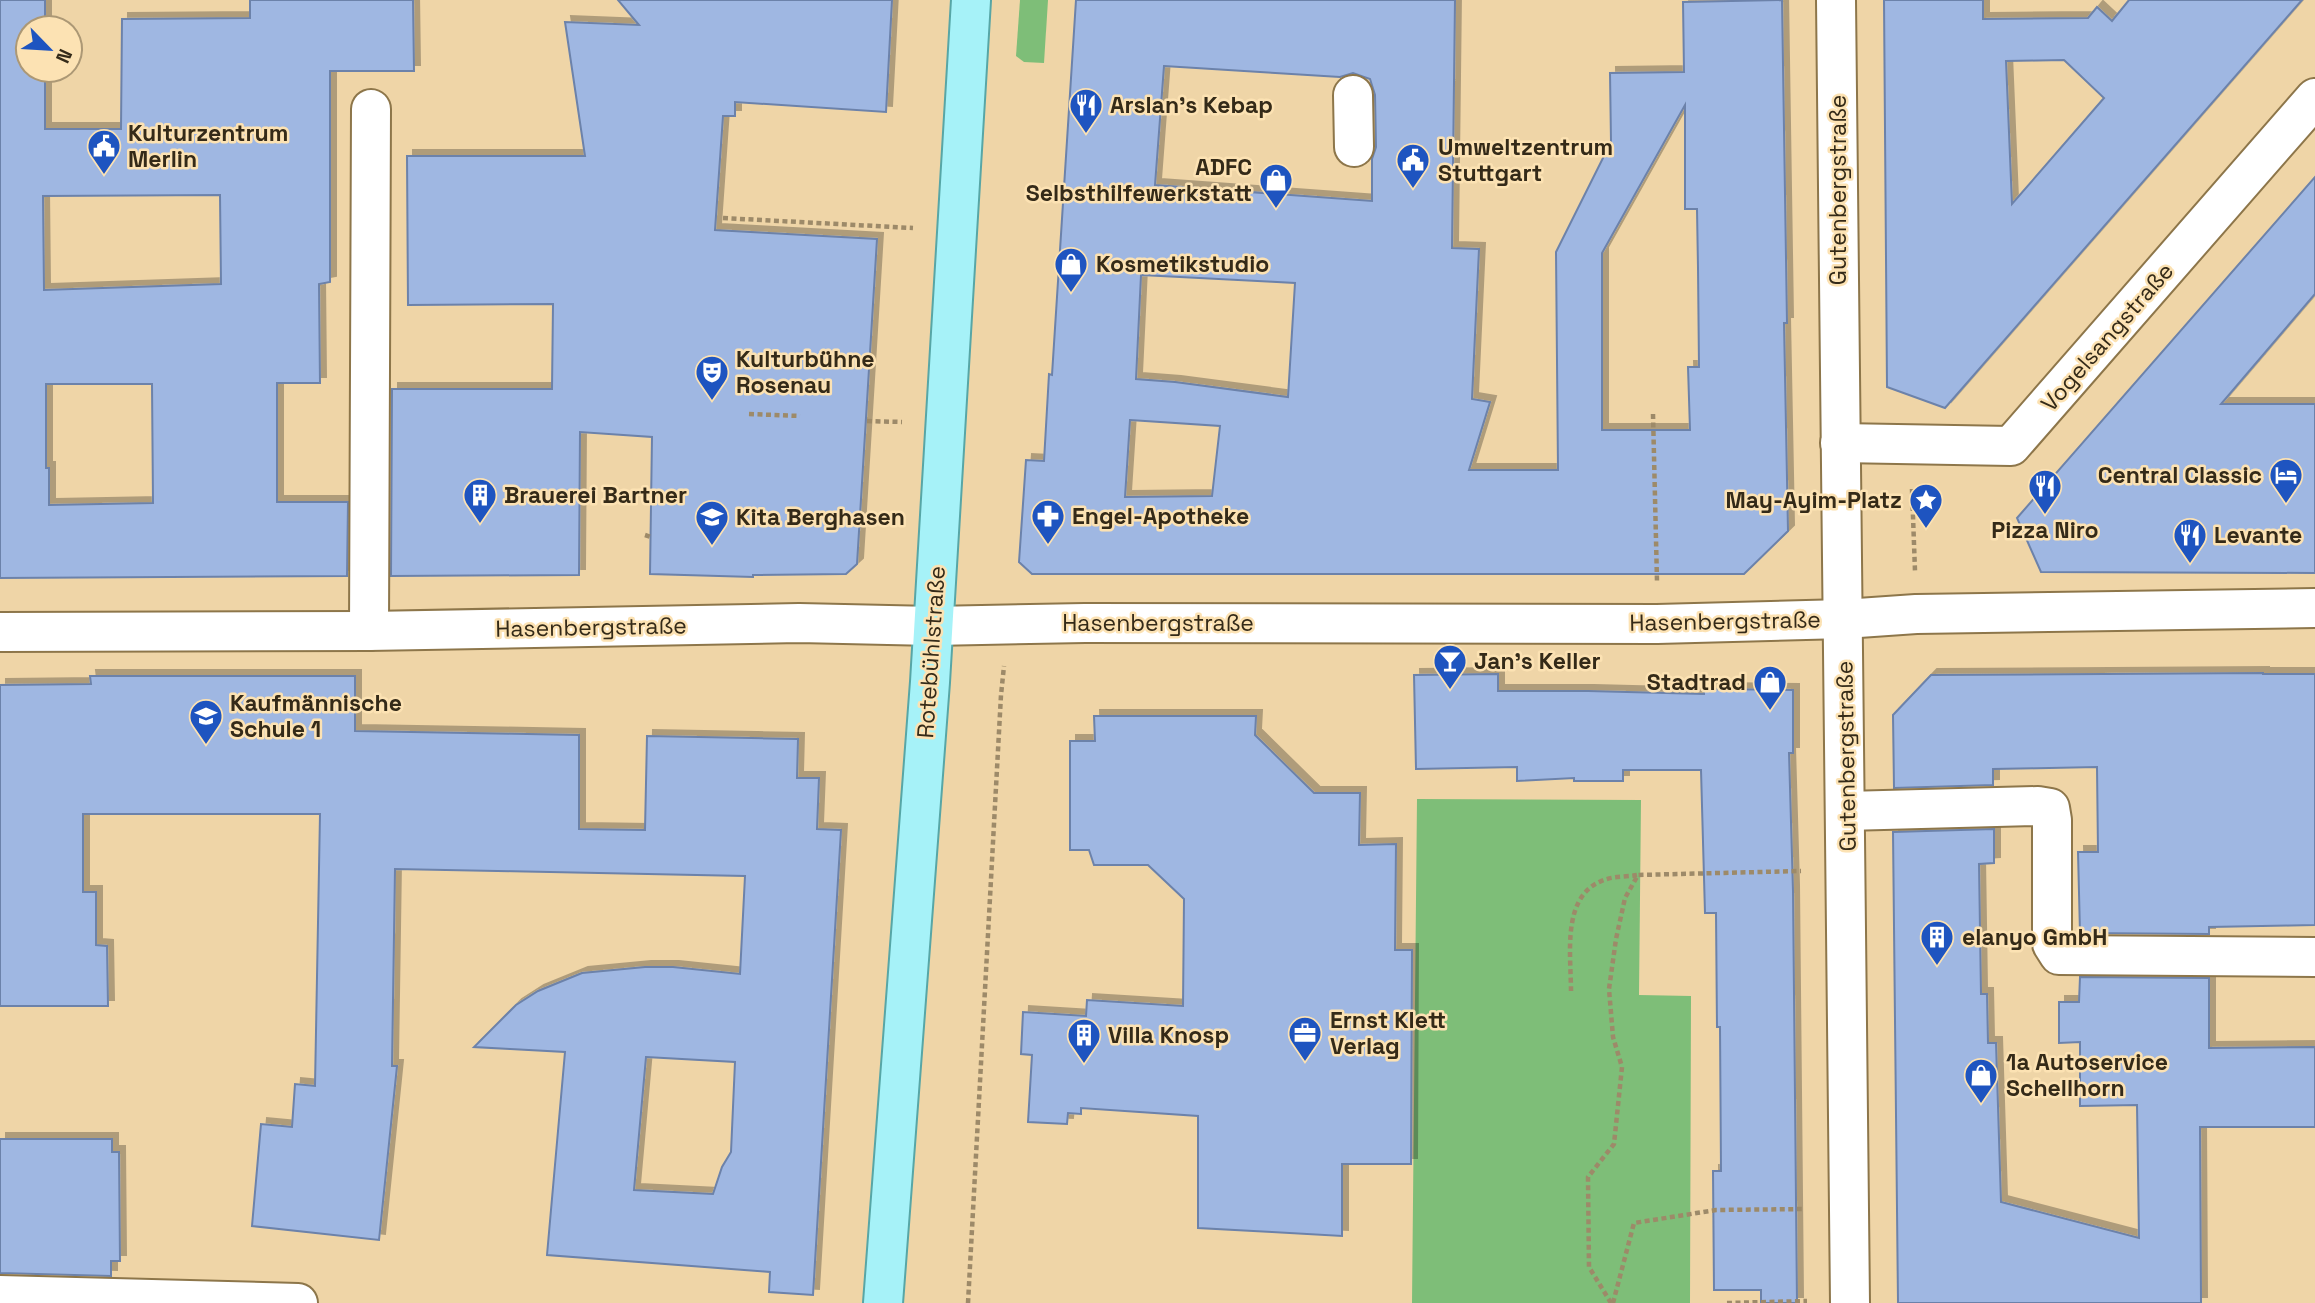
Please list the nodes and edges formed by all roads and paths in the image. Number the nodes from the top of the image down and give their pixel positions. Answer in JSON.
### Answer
{"nodes":[{"id":1,"x":971,"y":0,"type":"edge"},
{"id":2,"x":1836,"y":0,"type":"edge"},
{"id":3,"x":1353,"y":95,"type":"dead end"},
{"id":4,"x":2315,"y":98,"type":"edge"},
{"id":5,"x":372,"y":109,"type":"dead end"},
{"id":6,"x":1354,"y":147,"type":"dead end"},
{"id":7,"x":723,"y":218,"type":"dead end"},
{"id":8,"x":956,"y":229,"type":"junction"},
{"id":9,"x":749,"y":414,"type":"dead end"},
{"id":10,"x":1653,"y":414,"type":"dead end"},
{"id":11,"x":800,"y":416,"type":"dead end"},
{"id":12,"x":1840,"y":443,"type":"junction"},
{"id":13,"x":1910,"y":446,"type":"junction"},
{"id":14,"x":2315,"y":608,"type":"edge"},
{"id":15,"x":1916,"y":614,"type":"junction"},
{"id":16,"x":1844,"y":619,"type":"junction"},
{"id":17,"x":1010,"y":624,"type":"junction"},
{"id":18,"x":1657,"y":624,"type":"junction"},
{"id":19,"x":933,"y":626,"type":"junction"},
{"id":20,"x":369,"y":631,"type":"junction"},
{"id":21,"x":0,"y":632,"type":"edge"},
{"id":22,"x":1846,"y":810,"type":"junction"},
{"id":23,"x":1847,"y":870,"type":"junction"},
{"id":24,"x":1638,"y":875,"type":"junction"},
{"id":25,"x":2315,"y":957,"type":"edge"},
{"id":26,"x":1571,"y":990,"type":"dead end"},
{"id":27,"x":1850,"y":1208,"type":"junction"},
{"id":28,"x":0,"y":1295,"type":"edge"},
{"id":29,"x":1850,"y":1302,"type":"edge"},
{"id":30,"x":298,"y":1303,"type":"edge"},
{"id":31,"x":883,"y":1303,"type":"edge"},
{"id":32,"x":968,"y":1303,"type":"edge"},
{"id":33,"x":1612,"y":1303,"type":"edge"},
{"id":34,"x":1727,"y":1303,"type":"edge"}],
"edges":[{"from":1,"to":8,"type":"main road","name":"Rotebühlstraße"},
{"from":2,"to":12,"type":"street","name":"Gutenbergstraße"},
{"from":3,"to":6,"type":"street"},
{"from":4,"to":13,"type":"street","name":"Vogelsangstraße"},
{"from":5,"to":20,"type":"street"},
{"from":7,"to":8,"type":"path"},
{"from":8,"to":19,"type":"main road","name":"Rotebühlstraße"},
{"from":9,"to":11,"type":"path"},
{"from":10,"to":18,"type":"path"},
{"from":12,"to":13,"type":"street","name":"Vogelsangstraße"},
{"from":12,"to":16,"type":"street","name":"Gutenbergstraße"},
{"from":13,"to":15,"type":"path"},
{"from":14,"to":15,"type":"street","name":"Hasenbergstraße"},
{"from":15,"to":16,"type":"street","name":"Hasenbergstraße"},
{"from":16,"to":18,"type":"street","name":"Hasenbergstraße"},
{"from":16,"to":22,"type":"street","name":"Gutenbergstraße"},
{"from":17,"to":18,"type":"street","name":"Hasenbergstraße"},
{"from":17,"to":19,"type":"street","name":"Hasenbergstraße"},
{"from":17,"to":32,"type":"path"},
{"from":19,"to":20,"type":"street","name":"Hasenbergstraße"},
{"from":19,"to":31,"type":"main road","name":"Rotebühlstraße"},
{"from":20,"to":21,"type":"street","name":"Hasenbergstraße"},
{"from":22,"to":23,"type":"street","name":"Gutenbergstraße"},
{"from":22,"to":25,"type":"street"},
{"from":23,"to":24,"type":"path"},
{"from":23,"to":27,"type":"street","name":"Gutenbergstraße"},
{"from":24,"to":26,"type":"path"},
{"from":24,"to":33,"type":"path"},
{"from":27,"to":29,"type":"street","name":"Gutenbergstraße"},
{"from":27,"to":33,"type":"path"},
{"from":28,"to":30,"type":"street"},
{"from":29,"to":34,"type":"path"}]}
